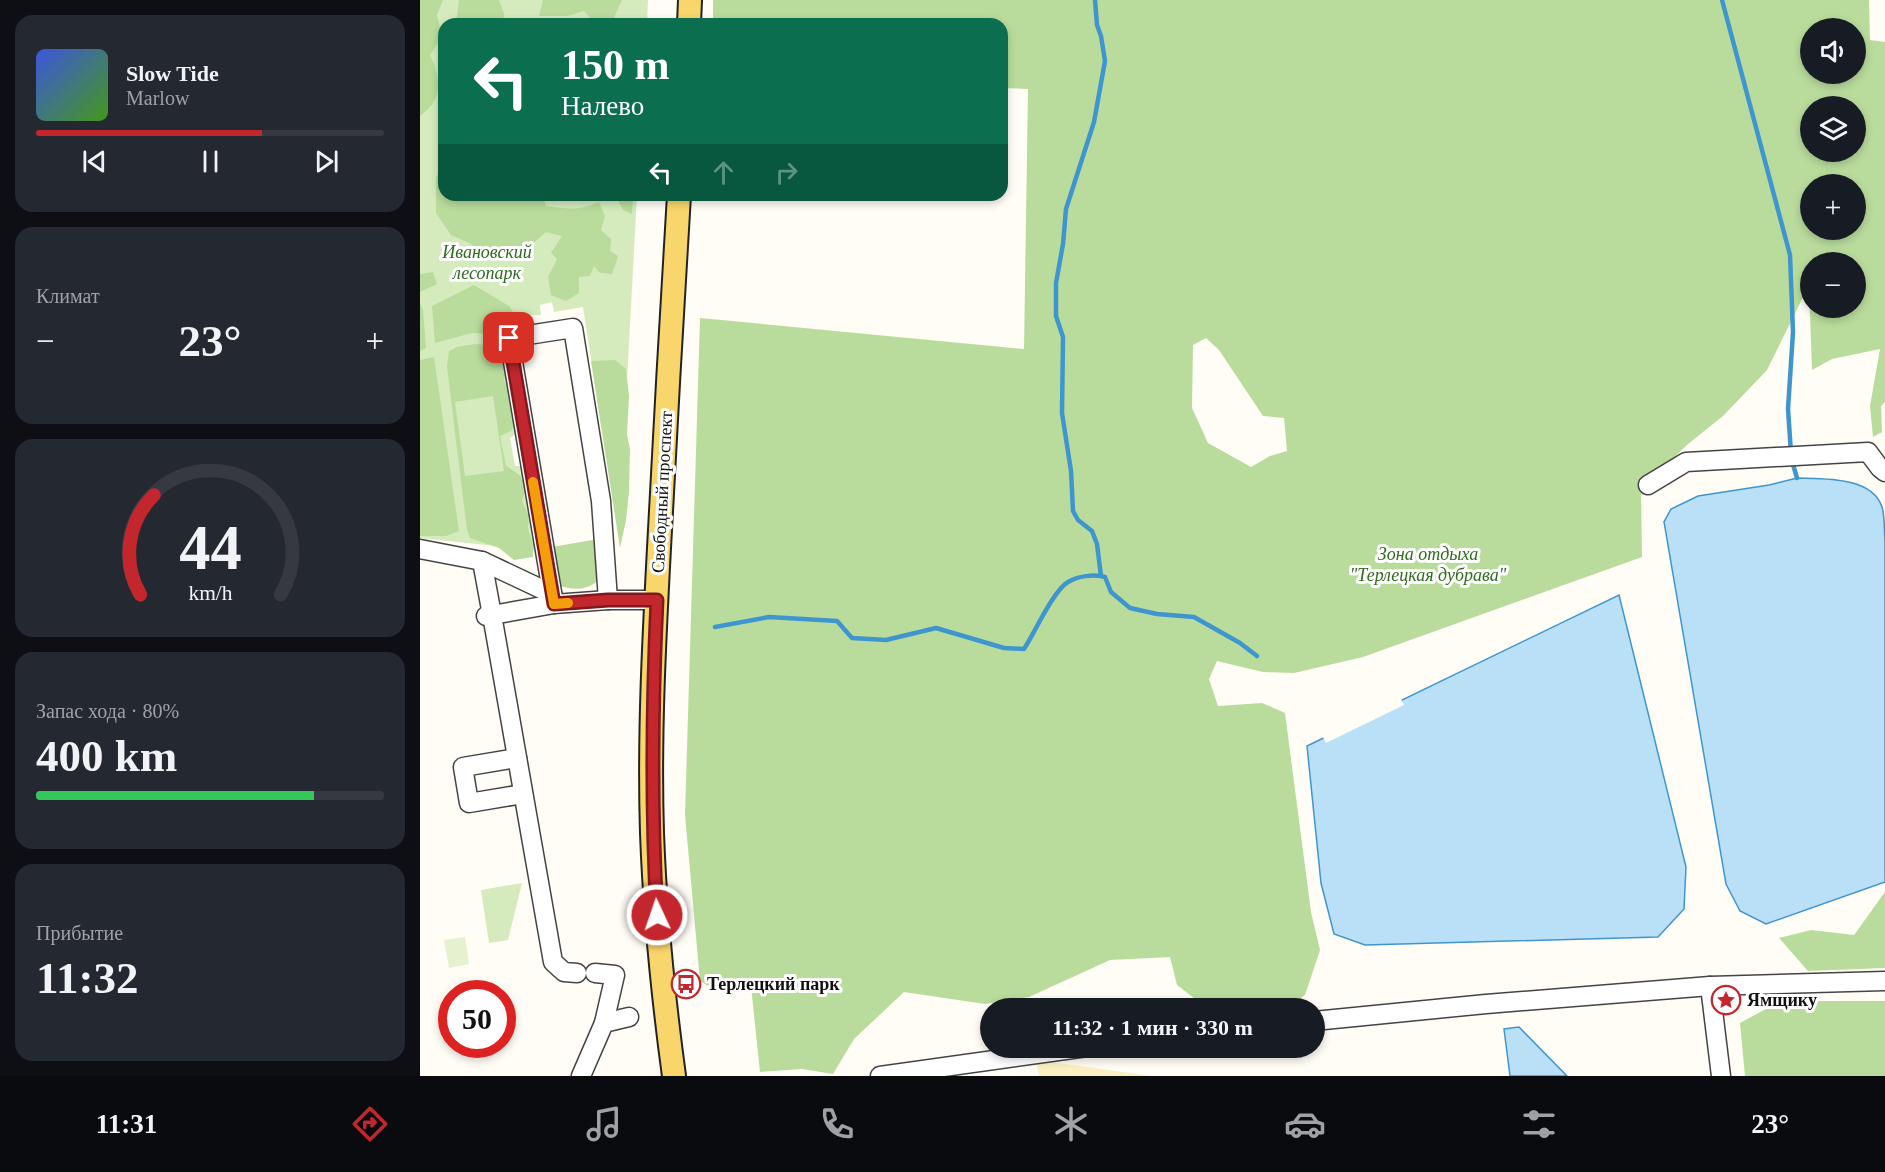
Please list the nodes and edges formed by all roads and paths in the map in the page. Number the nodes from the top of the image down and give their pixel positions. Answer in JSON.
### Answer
{"nodes":[{"id":1,"x":690,"y":0,"type":"edge"},
{"id":2,"x":689,"y":18,"type":"edge"},
{"id":3,"x":679,"y":201,"type":"edge"},
{"id":4,"x":1885,"y":472,"type":"edge"},
{"id":5,"x":1648,"y":485,"type":"dead end"},
{"id":6,"x":420,"y":549,"type":"edge"},
{"id":7,"x":482,"y":561,"type":"junction"},
{"id":8,"x":553,"y":599,"type":"junction"},
{"id":9,"x":608,"y":600,"type":"junction"},
{"id":10,"x":657,"y":600,"type":"junction"},
{"id":11,"x":489,"y":615,"type":"junction"},
{"id":12,"x":517,"y":758,"type":"junction"},
{"id":13,"x":523,"y":794,"type":"junction"},
{"id":14,"x":1885,"y":981,"type":"edge"},
{"id":15,"x":1710,"y":986,"type":"junction"},
{"id":16,"x":629,"y":1017,"type":"dead end"},
{"id":17,"x":1325,"y":1020,"type":"edge"},
{"id":18,"x":604,"y":1023,"type":"junction"},
{"id":19,"x":1008,"y":1058,"type":"edge"},
{"id":20,"x":581,"y":1076,"type":"edge"},
{"id":21,"x":674,"y":1076,"type":"edge"},
{"id":22,"x":880,"y":1076,"type":"edge"},
{"id":23,"x":1721,"y":1076,"type":"edge"}],
"edges":[{"from":1,"to":2,"type":"main road"},
{"from":3,"to":10,"type":"main road","name":"Свободный проспект"},
{"from":4,"to":5,"type":"lane"},
{"from":6,"to":7,"type":"lane"},
{"from":7,"to":8,"type":"lane"},
{"from":7,"to":11,"type":"lane"},
{"from":8,"to":9,"type":"lane"},
{"from":8,"to":9,"type":"lane"},
{"from":8,"to":11,"type":"lane"},
{"from":9,"to":10,"type":"lane"},
{"from":10,"to":21,"type":"main road","name":"Свободный проспект"},
{"from":11,"to":12,"type":"lane"},
{"from":12,"to":13,"type":"lane"},
{"from":12,"to":13,"type":"lane"},
{"from":13,"to":18,"type":"lane"},
{"from":14,"to":15,"type":"lane"},
{"from":15,"to":17,"type":"lane"},
{"from":15,"to":23,"type":"lane"},
{"from":16,"to":18,"type":"lane"},
{"from":18,"to":20,"type":"lane"},
{"from":19,"to":22,"type":"lane"}]}
